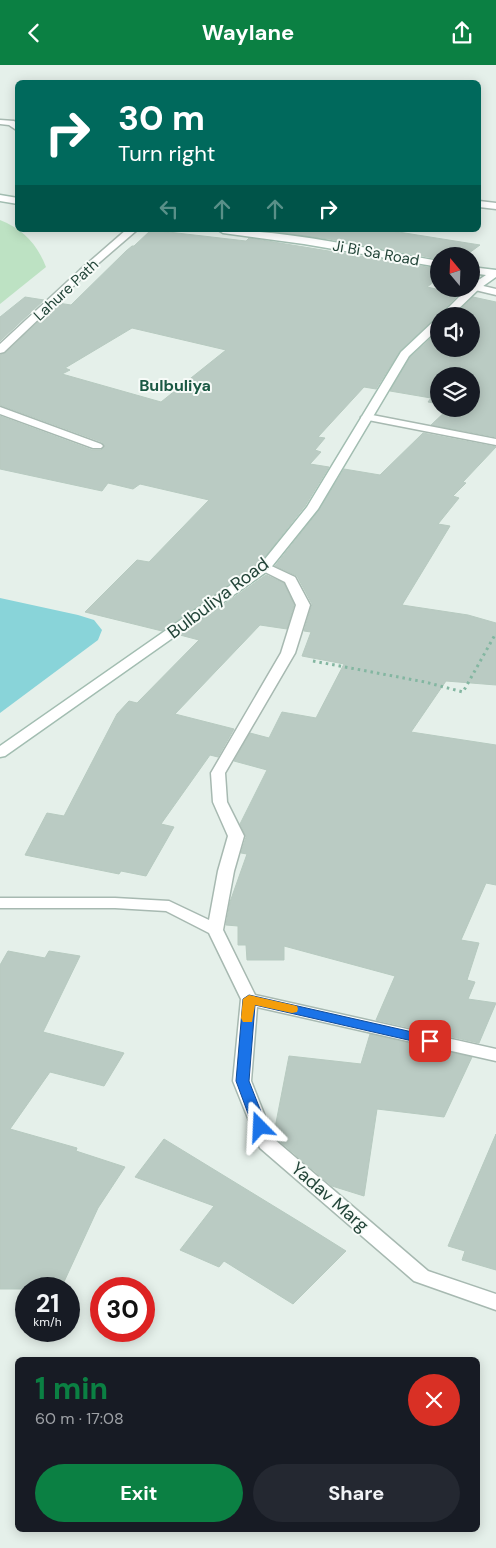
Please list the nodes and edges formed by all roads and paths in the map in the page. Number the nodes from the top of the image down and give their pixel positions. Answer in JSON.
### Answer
{"nodes":[{"id":1,"x":0,"y":122,"type":"edge"},
{"id":2,"x":15,"y":126,"type":"edge"},
{"id":3,"x":0,"y":199,"type":"edge"},
{"id":4,"x":15,"y":201,"type":"edge"},
{"id":5,"x":481,"y":204,"type":"edge"},
{"id":6,"x":496,"y":206,"type":"edge"},
{"id":7,"x":130,"y":232,"type":"edge"},
{"id":8,"x":238,"y":232,"type":"edge"},
{"id":9,"x":430,"y":263,"type":"edge"},
{"id":10,"x":480,"y":271,"type":"edge"},
{"id":11,"x":495,"y":273,"type":"edge"},
{"id":12,"x":480,"y":284,"type":"edge"},
{"id":13,"x":480,"y":288,"type":"edge"},
{"id":14,"x":496,"y":292,"type":"edge"},
{"id":15,"x":465,"y":297,"type":"edge"},
{"id":16,"x":454,"y":307,"type":"edge"},
{"id":17,"x":430,"y":330,"type":"edge"},
{"id":18,"x":0,"y":350,"type":"edge"},
{"id":19,"x":0,"y":409,"type":"edge"},
{"id":20,"x":367,"y":417,"type":"junction"},
{"id":21,"x":496,"y":441,"type":"edge"},
{"id":22,"x":97,"y":446,"type":"dead end"},
{"id":23,"x":265,"y":567,"type":"junction"},
{"id":24,"x":496,"y":633,"type":"edge"},
{"id":25,"x":286,"y":657,"type":"junction"},
{"id":26,"x":0,"y":753,"type":"edge"},
{"id":27,"x":0,"y":903,"type":"edge"},
{"id":28,"x":214,"y":930,"type":"junction"},
{"id":29,"x":249,"y":999,"type":"junction"},
{"id":30,"x":496,"y":1055,"type":"edge"},
{"id":31,"x":496,"y":1302,"type":"edge"}],
"edges":[{"from":1,"to":2,"type":"street"},
{"from":3,"to":4,"type":"street"},
{"from":5,"to":6,"type":"street"},
{"from":7,"to":18,"type":"street","name":"Lahure Path"},
{"from":8,"to":9,"type":"street","name":"Ji Bi Sa Road"},
{"from":10,"to":11,"type":"street"},
{"from":11,"to":12,"type":"street"},
{"from":13,"to":14,"type":"street"},
{"from":15,"to":16,"type":"street"},
{"from":17,"to":20,"type":"street","name":"Bulbuliya Road"},
{"from":19,"to":22,"type":"street"},
{"from":20,"to":21,"type":"street"},
{"from":20,"to":23,"type":"street","name":"Bulbuliya Road"},
{"from":23,"to":25,"type":"street"},
{"from":23,"to":26,"type":"street","name":"Bulbuliya Road"},
{"from":24,"to":25,"type":"path"},
{"from":25,"to":28,"type":"street"},
{"from":27,"to":28,"type":"street"},
{"from":28,"to":29,"type":"street"},
{"from":29,"to":30,"type":"street"},
{"from":29,"to":31,"type":"street","name":"Yadav Marg"}]}
